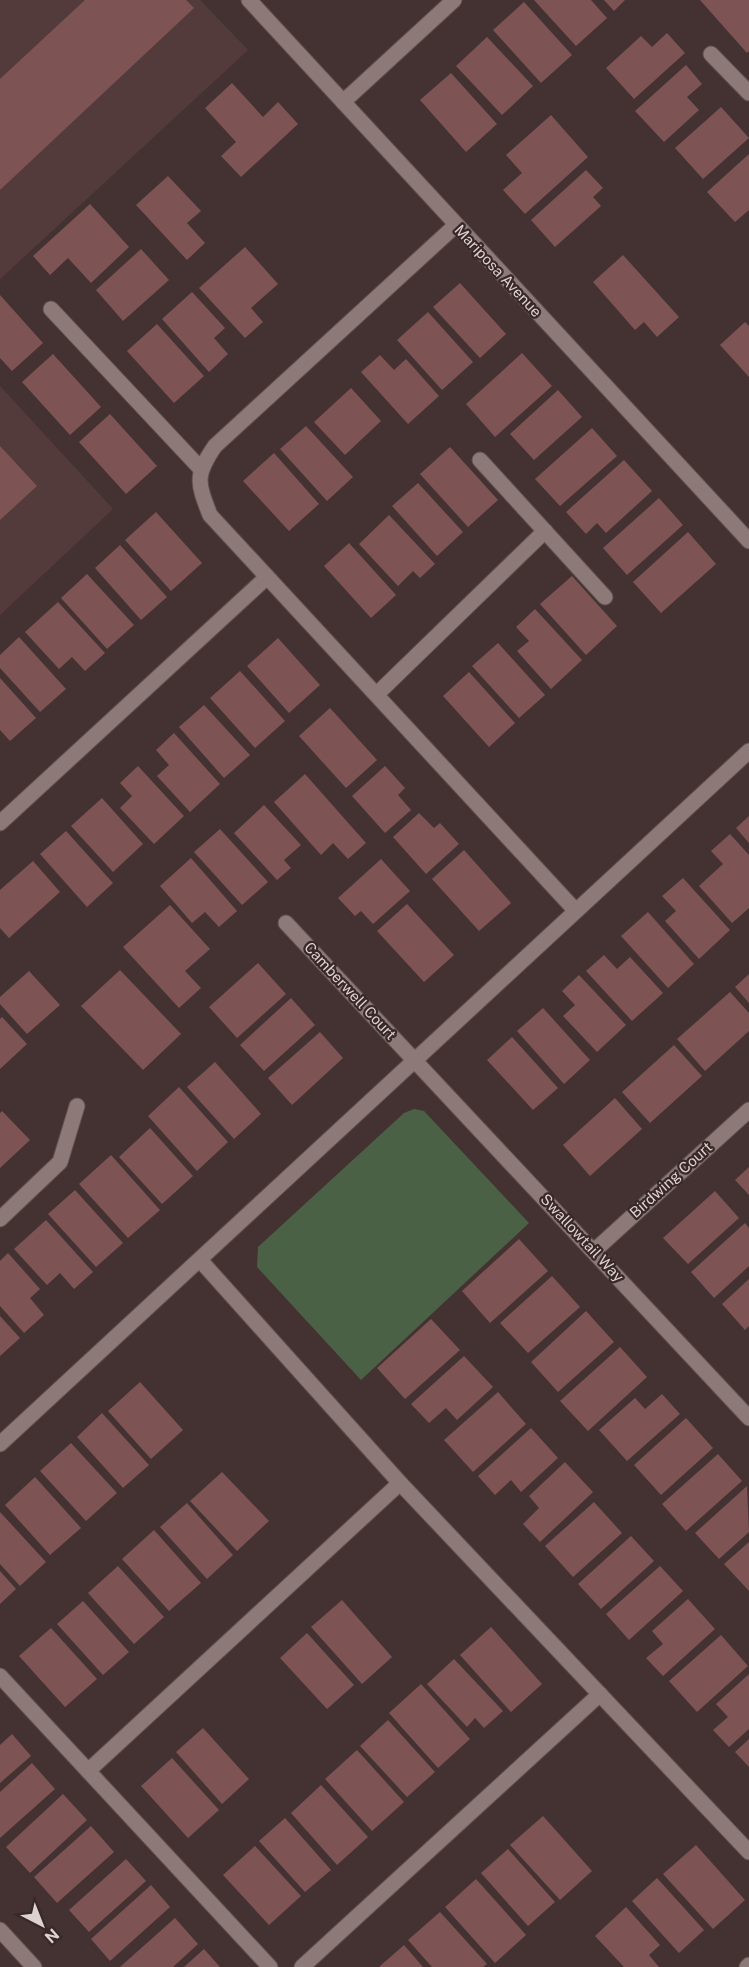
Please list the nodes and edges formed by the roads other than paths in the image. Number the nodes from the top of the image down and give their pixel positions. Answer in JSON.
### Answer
{"nodes":[{"id":1,"x":249,"y":0,"type":"edge"},
{"id":2,"x":454,"y":0,"type":"edge"},
{"id":3,"x":711,"y":54,"type":"dead end"},
{"id":4,"x":749,"y":93,"type":"edge"},
{"id":5,"x":343,"y":102,"type":"junction"},
{"id":6,"x":456,"y":225,"type":"junction"},
{"id":7,"x":51,"y":309,"type":"dead end"},
{"id":8,"x":480,"y":460,"type":"dead end"},
{"id":9,"x":200,"y":468,"type":"junction"},
{"id":10,"x":545,"y":531,"type":"junction"},
{"id":11,"x":749,"y":541,"type":"edge"},
{"id":12,"x":267,"y":577,"type":"junction"},
{"id":13,"x":605,"y":597,"type":"dead end"},
{"id":14,"x":377,"y":694,"type":"junction"},
{"id":15,"x":749,"y":751,"type":"edge"},
{"id":16,"x":0,"y":823,"type":"edge"},
{"id":17,"x":575,"y":910,"type":"junction"},
{"id":18,"x":286,"y":923,"type":"dead end"},
{"id":19,"x":414,"y":1059,"type":"junction"},
{"id":20,"x":77,"y":1106,"type":"dead end"},
{"id":21,"x":749,"y":1110,"type":"edge"},
{"id":22,"x":0,"y":1219,"type":"edge"},
{"id":23,"x":594,"y":1251,"type":"junction"},
{"id":24,"x":200,"y":1260,"type":"junction"},
{"id":25,"x":749,"y":1418,"type":"edge"},
{"id":26,"x":0,"y":1444,"type":"edge"},
{"id":27,"x":400,"y":1483,"type":"junction"},
{"id":28,"x":0,"y":1676,"type":"edge"},
{"id":29,"x":600,"y":1695,"type":"junction"},
{"id":30,"x":88,"y":1771,"type":"junction"},
{"id":31,"x":749,"y":1852,"type":"edge"},
{"id":32,"x":0,"y":1930,"type":"edge"},
{"id":33,"x":34,"y":1967,"type":"edge"},
{"id":34,"x":270,"y":1967,"type":"edge"},
{"id":35,"x":302,"y":1967,"type":"edge"}],
"edges":[{"from":1,"to":5,"type":"street","name":"Mariposa Avenue"},
{"from":2,"to":5,"type":"street"},
{"from":3,"to":4,"type":"street"},
{"from":5,"to":6,"type":"street","name":"Mariposa Avenue"},
{"from":6,"to":9,"type":"street"},
{"from":6,"to":11,"type":"street","name":"Mariposa Avenue"},
{"from":7,"to":9,"type":"street"},
{"from":8,"to":10,"type":"street"},
{"from":9,"to":12,"type":"street"},
{"from":10,"to":13,"type":"street"},
{"from":10,"to":14,"type":"street"},
{"from":12,"to":14,"type":"street"},
{"from":12,"to":16,"type":"street"},
{"from":14,"to":17,"type":"street"},
{"from":15,"to":17,"type":"street"},
{"from":17,"to":19,"type":"street"},
{"from":18,"to":19,"type":"street","name":"Camberwell Court"},
{"from":19,"to":23,"type":"street","name":"Swallowtail Way"},
{"from":19,"to":24,"type":"street"},
{"from":20,"to":22,"type":"street"},
{"from":21,"to":23,"type":"street","name":"Birdwing Court"},
{"from":23,"to":25,"type":"street","name":"Swallowtail Way"},
{"from":24,"to":26,"type":"street"},
{"from":24,"to":27,"type":"street"},
{"from":27,"to":29,"type":"street"},
{"from":27,"to":30,"type":"street"},
{"from":28,"to":30,"type":"street"},
{"from":29,"to":31,"type":"street"},
{"from":29,"to":35,"type":"street"},
{"from":30,"to":34,"type":"street"},
{"from":32,"to":33,"type":"street"}]}
